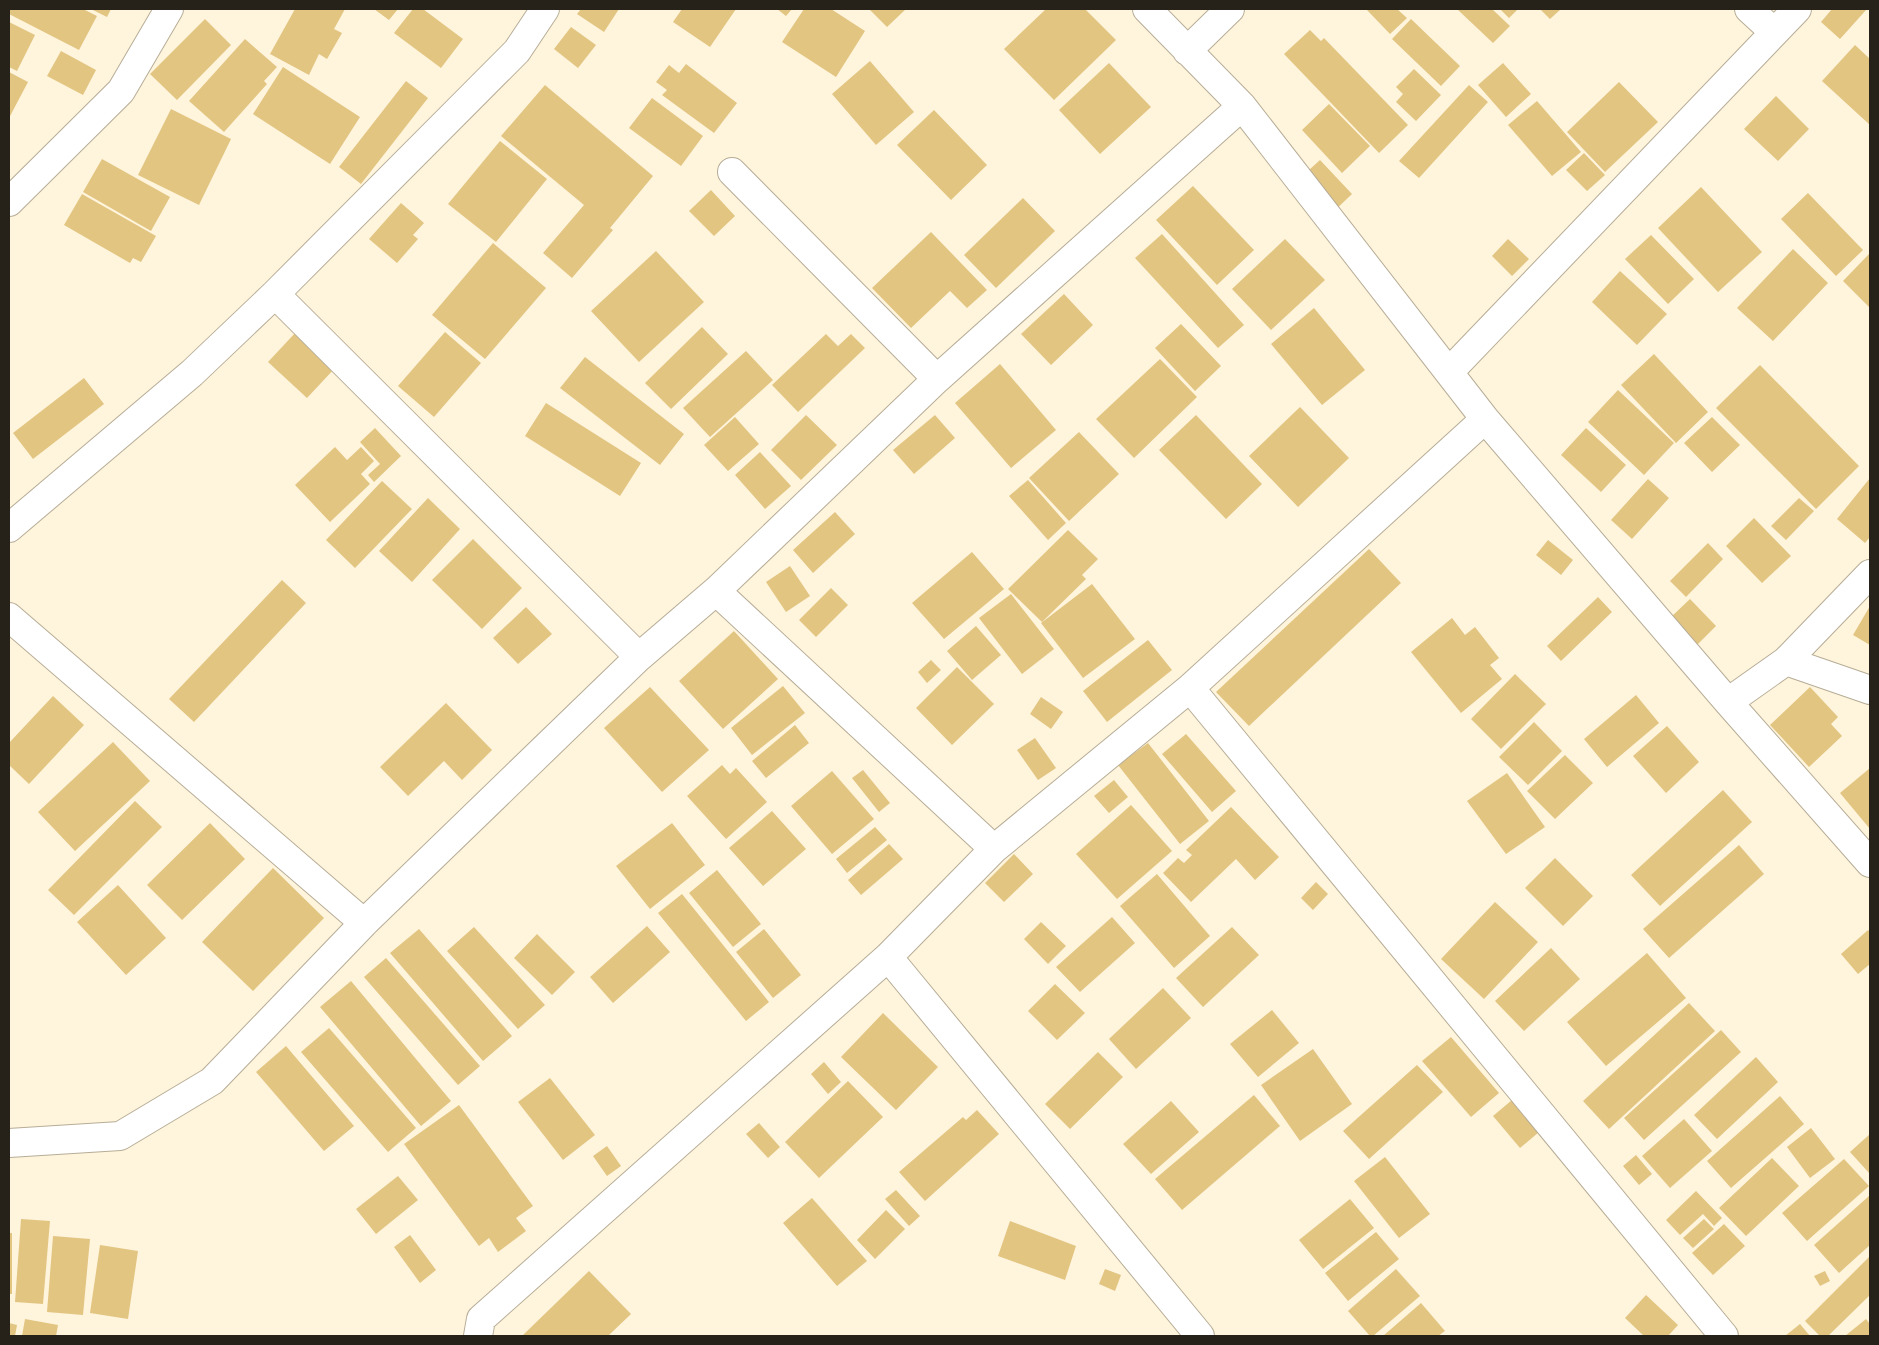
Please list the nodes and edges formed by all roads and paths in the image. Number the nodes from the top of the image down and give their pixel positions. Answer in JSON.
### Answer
{"nodes":[{"id":1,"x":170,"y":9,"type":"edge"},
{"id":2,"x":545,"y":9,"type":"edge"},
{"id":3,"x":1147,"y":9,"type":"edge"},
{"id":4,"x":1230,"y":9,"type":"edge"},
{"id":5,"x":1749,"y":9,"type":"edge"},
{"id":6,"x":1797,"y":9,"type":"edge"},
{"id":7,"x":1774,"y":32,"type":"junction"},
{"id":8,"x":1187,"y":51,"type":"junction"},
{"id":9,"x":1242,"y":106,"type":"junction"},
{"id":10,"x":732,"y":172,"type":"dead end"},
{"id":11,"x":9,"y":202,"type":"edge"},
{"id":12,"x":274,"y":294,"type":"junction"},
{"id":13,"x":1449,"y":372,"type":"junction"},
{"id":14,"x":936,"y":379,"type":"junction"},
{"id":15,"x":1485,"y":419,"type":"junction"},
{"id":16,"x":9,"y":528,"type":"edge"},
{"id":17,"x":1870,"y":574,"type":"edge"},
{"id":18,"x":716,"y":591,"type":"junction"},
{"id":19,"x":9,"y":617,"type":"edge"},
{"id":20,"x":639,"y":657,"type":"junction"},
{"id":21,"x":1786,"y":661,"type":"junction"},
{"id":22,"x":1190,"y":688,"type":"junction"},
{"id":23,"x":1870,"y":690,"type":"edge"},
{"id":24,"x":1728,"y":702,"type":"junction"},
{"id":25,"x":994,"y":849,"type":"junction"},
{"id":26,"x":1870,"y":863,"type":"edge"},
{"id":27,"x":364,"y":923,"type":"junction"},
{"id":28,"x":888,"y":957,"type":"junction"},
{"id":29,"x":9,"y":1143,"type":"edge"},
{"id":30,"x":478,"y":1336,"type":"edge"},
{"id":31,"x":1200,"y":1336,"type":"edge"},
{"id":32,"x":1724,"y":1336,"type":"edge"}],
"edges":[{"from":1,"to":11,"type":"street"},
{"from":2,"to":12,"type":"street"},
{"from":3,"to":8,"type":"street"},
{"from":4,"to":8,"type":"street"},
{"from":5,"to":7,"type":"street"},
{"from":6,"to":7,"type":"street"},
{"from":7,"to":13,"type":"street"},
{"from":8,"to":9,"type":"street"},
{"from":9,"to":13,"type":"street"},
{"from":9,"to":14,"type":"street"},
{"from":10,"to":14,"type":"street"},
{"from":12,"to":16,"type":"street"},
{"from":12,"to":20,"type":"street"},
{"from":13,"to":15,"type":"street"},
{"from":14,"to":18,"type":"street"},
{"from":15,"to":22,"type":"street"},
{"from":15,"to":24,"type":"street"},
{"from":17,"to":21,"type":"street"},
{"from":18,"to":20,"type":"street"},
{"from":18,"to":25,"type":"street"},
{"from":19,"to":27,"type":"street"},
{"from":20,"to":27,"type":"street"},
{"from":21,"to":23,"type":"street"},
{"from":21,"to":24,"type":"street"},
{"from":22,"to":25,"type":"street"},
{"from":22,"to":32,"type":"street"},
{"from":24,"to":26,"type":"street"},
{"from":25,"to":28,"type":"street"},
{"from":27,"to":29,"type":"street"},
{"from":28,"to":30,"type":"street"},
{"from":28,"to":31,"type":"street"}]}
